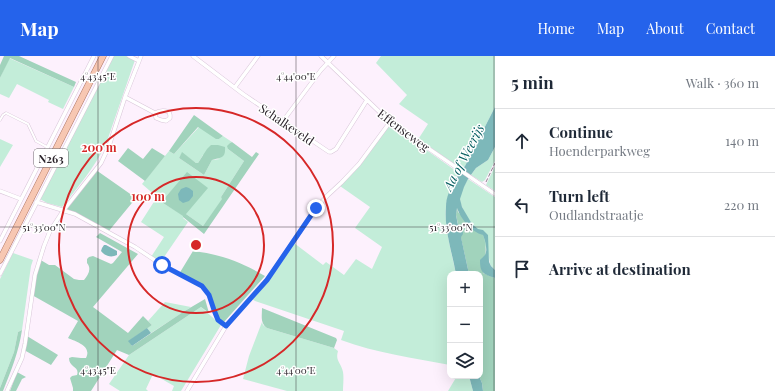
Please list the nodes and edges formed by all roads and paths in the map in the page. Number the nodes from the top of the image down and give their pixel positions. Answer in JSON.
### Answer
{"nodes":[{"id":1,"x":94,"y":56,"type":"edge"},
{"id":2,"x":103,"y":56,"type":"edge"},
{"id":3,"x":112,"y":56,"type":"edge"},
{"id":4,"x":129,"y":56,"type":"edge"},
{"id":5,"x":141,"y":56,"type":"edge"},
{"id":6,"x":193,"y":56,"type":"edge"},
{"id":7,"x":258,"y":56,"type":"edge"},
{"id":8,"x":321,"y":56,"type":"edge"},
{"id":9,"x":334,"y":56,"type":"edge"},
{"id":10,"x":139,"y":61,"type":"junction"},
{"id":11,"x":327,"y":62,"type":"junction"},
{"id":12,"x":234,"y":87,"type":"junction"},
{"id":13,"x":125,"y":97,"type":"junction"},
{"id":14,"x":367,"y":100,"type":"junction"},
{"id":15,"x":155,"y":112,"type":"dead end"},
{"id":16,"x":0,"y":120,"type":"edge"},
{"id":17,"x":283,"y":121,"type":"junction"},
{"id":18,"x":390,"y":122,"type":"junction"},
{"id":19,"x":47,"y":148,"type":"junction"},
{"id":20,"x":495,"y":163,"type":"edge"},
{"id":21,"x":483,"y":186,"type":"junction"},
{"id":22,"x":0,"y":191,"type":"edge"},
{"id":23,"x":495,"y":194,"type":"edge"},
{"id":24,"x":21,"y":199,"type":"junction"},
{"id":25,"x":36,"y":202,"type":"junction"},
{"id":26,"x":63,"y":211,"type":"junction"},
{"id":27,"x":0,"y":241,"type":"edge"},
{"id":28,"x":0,"y":260,"type":"edge"},
{"id":29,"x":162,"y":265,"type":"joint"},
{"id":30,"x":0,"y":274,"type":"edge"},
{"id":31,"x":226,"y":326,"type":"junction"},
{"id":32,"x":7,"y":391,"type":"edge"},
{"id":33,"x":187,"y":391,"type":"edge"}],
"edges":[{"from":1,"to":19,"type":"street"},
{"from":2,"to":28,"type":"main road","number":"N263"},
{"from":3,"to":25,"type":"street"},
{"from":4,"to":10,"type":"street"},
{"from":5,"to":10,"type":"street"},
{"from":6,"to":12,"type":"street","name":"Schalkeveld"},
{"from":7,"to":12,"type":"street"},
{"from":8,"to":11,"type":"street","name":"Effenseweg"},
{"from":9,"to":11,"type":"street"},
{"from":10,"to":13,"type":"street"},
{"from":11,"to":14,"type":"street","name":"Effenseweg"},
{"from":11,"to":17,"type":"street"},
{"from":12,"to":17,"type":"street","name":"Schalkeveld"},
{"from":13,"to":15,"type":"street"},
{"from":13,"to":26,"type":"street"},
{"from":14,"to":17,"type":"street","name":"Schalkeveld"},
{"from":14,"to":18,"type":"street","name":"Effenseweg"},
{"from":16,"to":19,"type":"lane"},
{"from":18,"to":21,"type":"street","name":"Effenseweg"},
{"from":18,"to":31,"type":"street"},
{"from":19,"to":24,"type":"street"},
{"from":20,"to":21,"type":"path"},
{"from":21,"to":23,"type":"street","name":"Effenseweg"},
{"from":22,"to":24,"type":"street"},
{"from":24,"to":27,"type":"street"},
{"from":25,"to":26,"type":"street"},
{"from":25,"to":30,"type":"street"},
{"from":26,"to":29,"type":"street"},
{"from":26,"to":32,"type":"street"},
{"from":29,"to":31,"type":"path"},
{"from":31,"to":33,"type":"street"}]}
